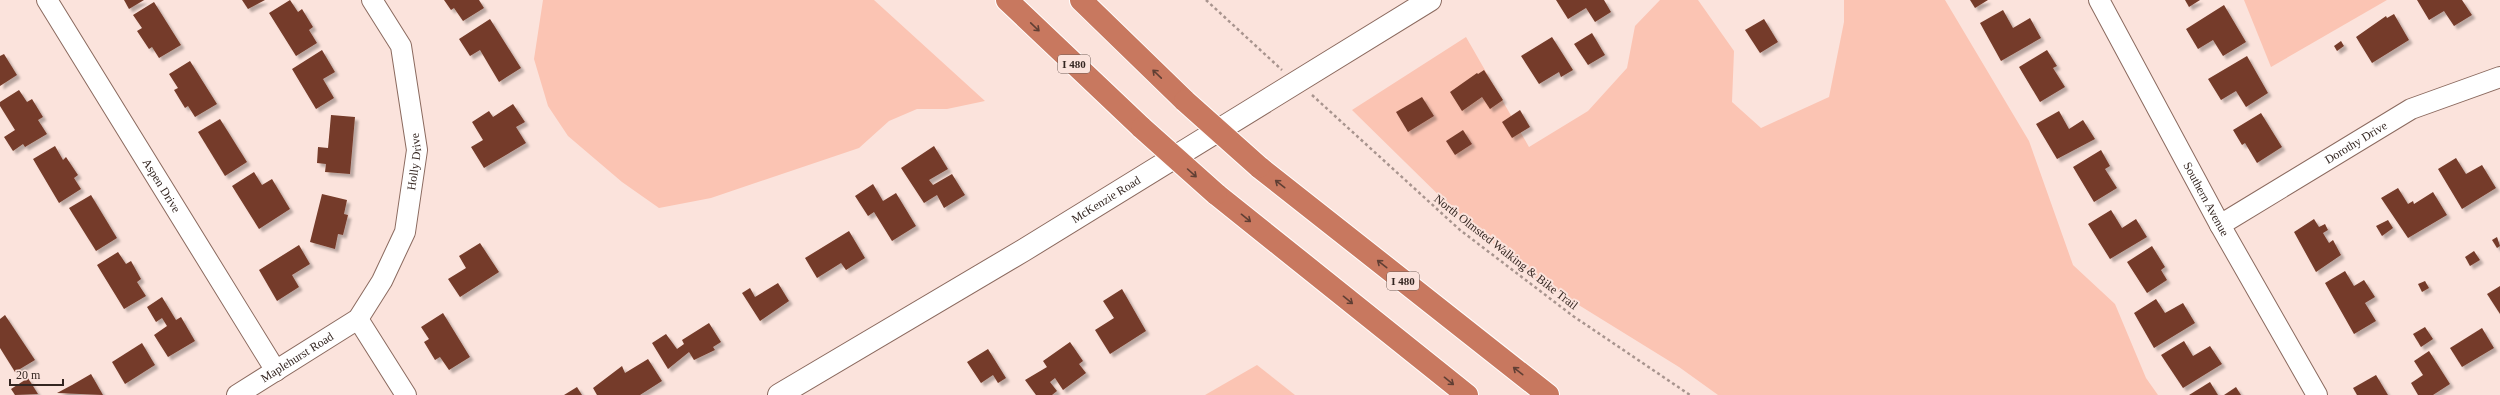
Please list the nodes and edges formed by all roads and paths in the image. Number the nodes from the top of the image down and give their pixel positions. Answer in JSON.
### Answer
{"nodes":[{"id":1,"x":47,"y":0,"type":"edge"},
{"id":2,"x":372,"y":0,"type":"edge"},
{"id":3,"x":1007,"y":0,"type":"edge"},
{"id":4,"x":1081,"y":0,"type":"edge"},
{"id":5,"x":1206,"y":0,"type":"edge"},
{"id":6,"x":1430,"y":0,"type":"edge"},
{"id":7,"x":2099,"y":0,"type":"edge"},
{"id":8,"x":1285,"y":73,"type":"dead end"},
{"id":9,"x":2500,"y":77,"type":"edge"},
{"id":10,"x":1307,"y":90,"type":"dead end"},
{"id":11,"x":2220,"y":225,"type":"junction"},
{"id":12,"x":358,"y":319,"type":"junction"},
{"id":13,"x":276,"y":371,"type":"junction"},
{"id":14,"x":237,"y":395,"type":"edge"},
{"id":15,"x":406,"y":395,"type":"edge"},
{"id":16,"x":779,"y":395,"type":"edge"},
{"id":17,"x":1467,"y":395,"type":"edge"},
{"id":18,"x":1548,"y":395,"type":"edge"},
{"id":19,"x":1690,"y":395,"type":"edge"},
{"id":20,"x":2317,"y":395,"type":"edge"}],
"edges":[{"from":1,"to":13,"type":"street","name":"Aspen Drive"},
{"from":2,"to":12,"type":"street","name":"Holly Drive"},
{"from":3,"to":17,"type":"highway","number":"I 480","one_way":true,"bridge":true},
{"from":18,"to":4,"type":"highway","number":"I 480","one_way":true,"bridge":true},
{"from":5,"to":8,"type":"path"},
{"from":6,"to":16,"type":"street","name":"McKenzie Road"},
{"from":7,"to":11,"type":"street","name":"Southern Avenue"},
{"from":9,"to":11,"type":"street","name":"Dorothy Drive"},
{"from":10,"to":19,"type":"path","name":"North Olmsted Walking & Bike Trail"},
{"from":11,"to":20,"type":"street","name":"Southern Avenue"},
{"from":12,"to":13,"type":"street","name":"Maplehurst Road"},
{"from":12,"to":15,"type":"street"},
{"from":13,"to":14,"type":"street","name":"Maplehurst Road"}]}
